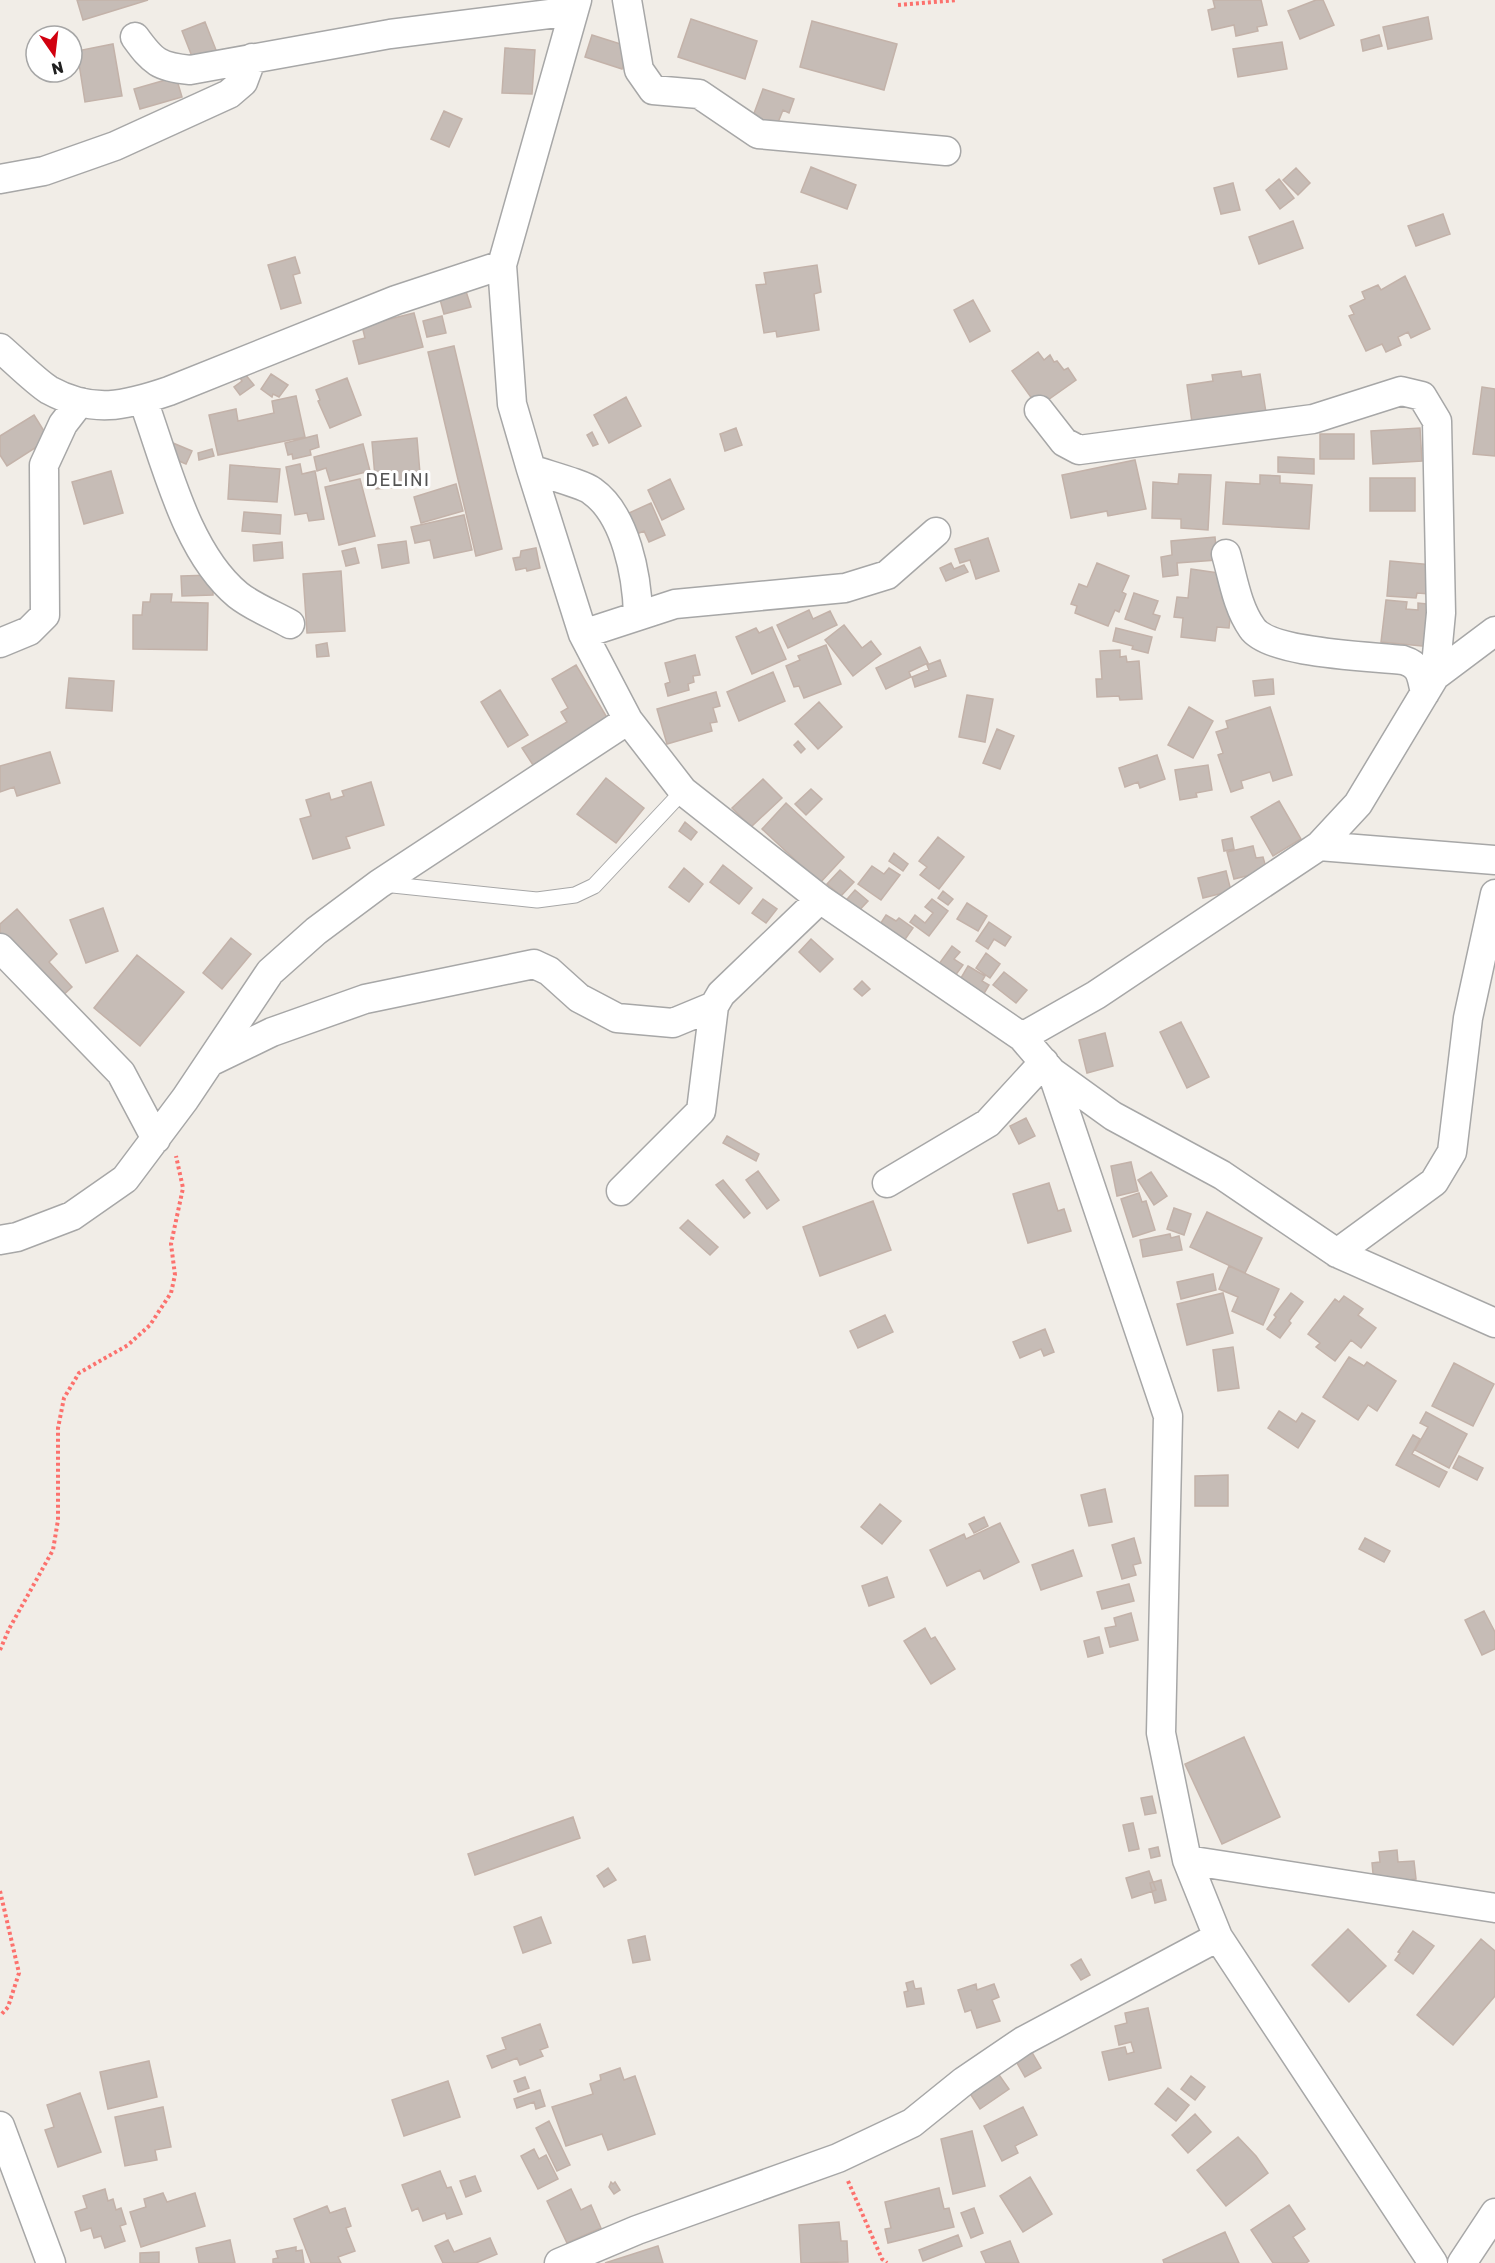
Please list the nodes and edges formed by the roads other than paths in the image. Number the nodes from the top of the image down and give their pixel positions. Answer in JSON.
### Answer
{"nodes":[{"id":1,"x":627,"y":0,"type":"edge"},
{"id":2,"x":575,"y":6,"type":"edge"},
{"id":3,"x":135,"y":37,"type":"dead end"},
{"id":4,"x":252,"y":58,"type":"junction"},
{"id":5,"x":946,"y":151,"type":"dead end"},
{"id":6,"x":0,"y":179,"type":"edge"},
{"id":7,"x":502,"y":265,"type":"junction"},
{"id":8,"x":0,"y":348,"type":"edge"},
{"id":9,"x":143,"y":400,"type":"junction"},
{"id":10,"x":80,"y":402,"type":"junction"},
{"id":11,"x":1039,"y":410,"type":"dead end"},
{"id":12,"x":531,"y":469,"type":"junction"},
{"id":13,"x":936,"y":532,"type":"dead end"},
{"id":14,"x":1226,"y":554,"type":"dead end"},
{"id":15,"x":638,"y":615,"type":"junction"},
{"id":16,"x":290,"y":624,"type":"dead end"},
{"id":17,"x":1495,"y":631,"type":"edge"},
{"id":18,"x":583,"y":634,"type":"junction"},
{"id":19,"x":0,"y":643,"type":"edge"},
{"id":20,"x":1430,"y":685,"type":"junction"},
{"id":21,"x":628,"y":720,"type":"junction"},
{"id":22,"x":683,"y":791,"type":"junction"},
{"id":23,"x":1319,"y":846,"type":"junction"},
{"id":24,"x":1495,"y":860,"type":"edge"},
{"id":25,"x":379,"y":884,"type":"junction"},
{"id":26,"x":1495,"y":894,"type":"edge"},
{"id":27,"x":820,"y":899,"type":"junction"},
{"id":28,"x":0,"y":948,"type":"edge"},
{"id":29,"x":714,"y":1006,"type":"junction"},
{"id":30,"x":1022,"y":1037,"type":"junction"},
{"id":31,"x":209,"y":1063,"type":"junction"},
{"id":32,"x":1048,"y":1067,"type":"junction"},
{"id":33,"x":160,"y":1134,"type":"junction"},
{"id":34,"x":887,"y":1183,"type":"dead end"},
{"id":35,"x":621,"y":1191,"type":"dead end"},
{"id":36,"x":0,"y":1240,"type":"edge"},
{"id":37,"x":1337,"y":1253,"type":"junction"},
{"id":38,"x":1495,"y":1323,"type":"edge"},
{"id":39,"x":1187,"y":1860,"type":"junction"},
{"id":40,"x":1495,"y":1908,"type":"edge"},
{"id":41,"x":1218,"y":1937,"type":"junction"},
{"id":42,"x":0,"y":2126,"type":"edge"},
{"id":43,"x":1495,"y":2213,"type":"edge"},
{"id":44,"x":1427,"y":2261,"type":"edge"},
{"id":45,"x":51,"y":2263,"type":"edge"},
{"id":46,"x":559,"y":2263,"type":"edge"},
{"id":47,"x":1462,"y":2263,"type":"edge"}],
"edges":[{"from":1,"to":5,"type":"street"},
{"from":2,"to":4,"type":"street"},
{"from":2,"to":7,"type":"street"},
{"from":3,"to":4,"type":"street"},
{"from":4,"to":6,"type":"street"},
{"from":7,"to":9,"type":"street"},
{"from":7,"to":12,"type":"street"},
{"from":8,"to":10,"type":"street"},
{"from":9,"to":10,"type":"street"},
{"from":9,"to":16,"type":"street"},
{"from":10,"to":19,"type":"street"},
{"from":11,"to":20,"type":"street"},
{"from":12,"to":15,"type":"street"},
{"from":12,"to":18,"type":"street"},
{"from":13,"to":15,"type":"street"},
{"from":14,"to":20,"type":"street"},
{"from":15,"to":18,"type":"street"},
{"from":17,"to":20,"type":"street"},
{"from":18,"to":21,"type":"street"},
{"from":20,"to":23,"type":"street"},
{"from":21,"to":22,"type":"street"},
{"from":21,"to":25,"type":"street"},
{"from":22,"to":25,"type":"lane"},
{"from":22,"to":27,"type":"street"},
{"from":23,"to":24,"type":"street"},
{"from":23,"to":30,"type":"street"},
{"from":25,"to":31,"type":"street"},
{"from":26,"to":37,"type":"street"},
{"from":27,"to":29,"type":"street"},
{"from":27,"to":30,"type":"street"},
{"from":28,"to":33,"type":"street"},
{"from":29,"to":31,"type":"street"},
{"from":29,"to":35,"type":"street"},
{"from":30,"to":32,"type":"street"},
{"from":31,"to":33,"type":"street"},
{"from":32,"to":34,"type":"street"},
{"from":32,"to":37,"type":"street"},
{"from":32,"to":39,"type":"street"},
{"from":33,"to":36,"type":"street"},
{"from":37,"to":38,"type":"street"},
{"from":39,"to":40,"type":"street"},
{"from":39,"to":41,"type":"street"},
{"from":41,"to":44,"type":"street"},
{"from":41,"to":46,"type":"street"},
{"from":42,"to":45,"type":"street"},
{"from":43,"to":47,"type":"street"}]}
